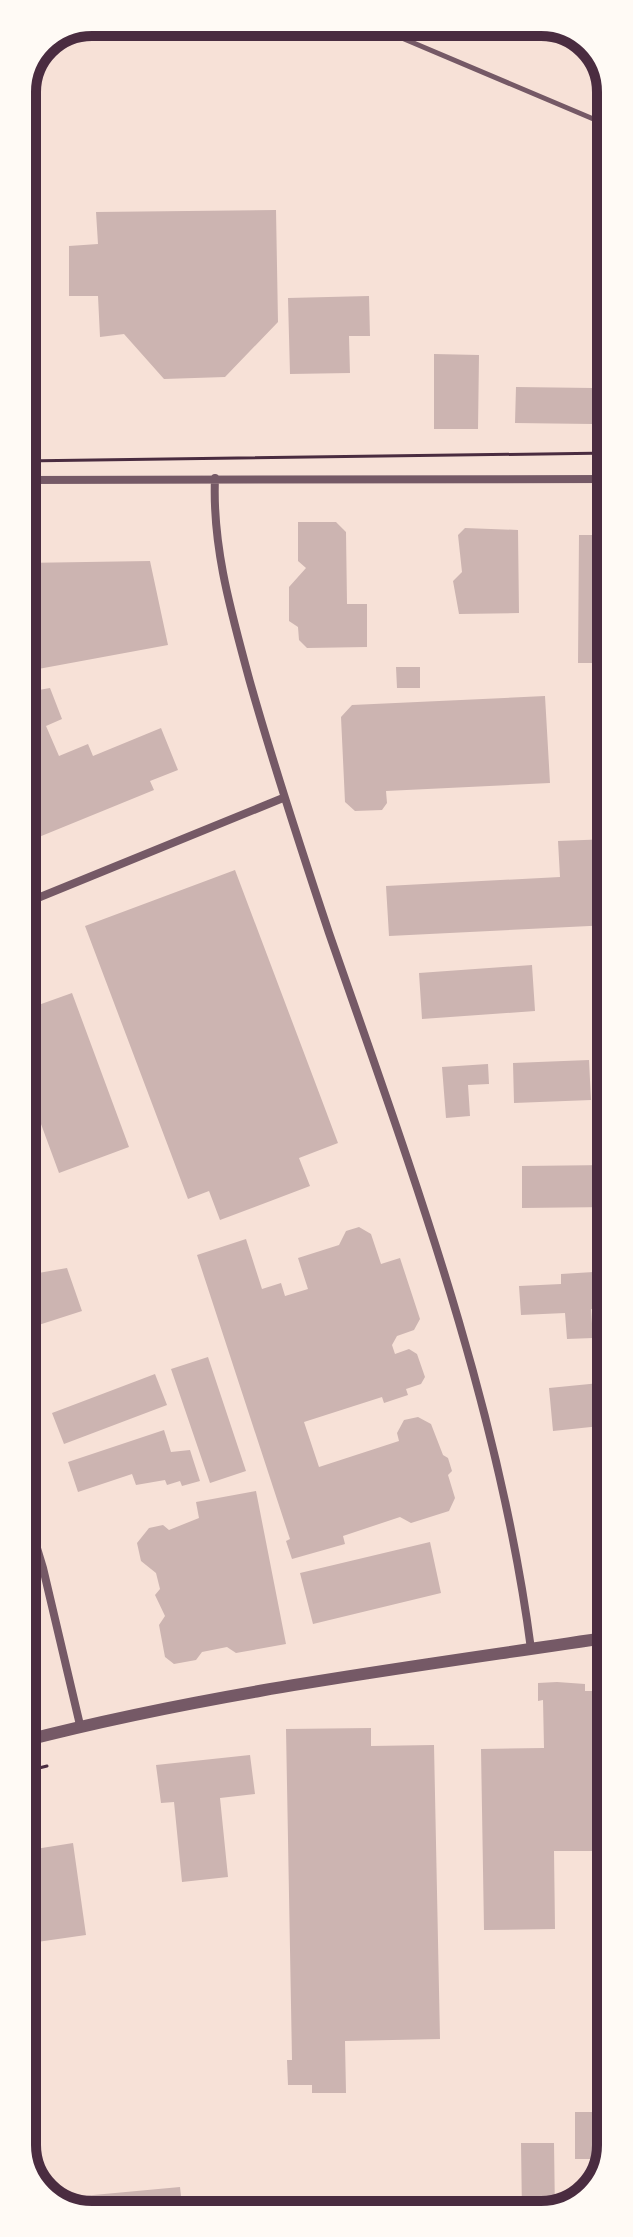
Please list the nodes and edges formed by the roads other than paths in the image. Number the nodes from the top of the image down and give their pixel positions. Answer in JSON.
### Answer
{"nodes":[{"id":1,"x":397,"y":36,"type":"edge"},
{"id":2,"x":597,"y":121,"type":"edge"},
{"id":3,"x":215,"y":478,"type":"junction"},
{"id":4,"x":597,"y":479,"type":"edge"},
{"id":5,"x":36,"y":480,"type":"edge"},
{"id":6,"x":283,"y":798,"type":"junction"},
{"id":7,"x":36,"y":899,"type":"edge"},
{"id":8,"x":36,"y":1545,"type":"edge"},
{"id":9,"x":597,"y":1639,"type":"edge"},
{"id":10,"x":531,"y":1649,"type":"junction"},
{"id":11,"x":80,"y":1725,"type":"junction"},
{"id":12,"x":36,"y":1737,"type":"edge"}],
"edges":[{"from":1,"to":2,"type":"lane"},
{"from":3,"to":4,"type":"street"},
{"from":3,"to":5,"type":"street"},
{"from":3,"to":6,"type":"street"},
{"from":6,"to":7,"type":"street"},
{"from":6,"to":10,"type":"street"},
{"from":8,"to":11,"type":"street"},
{"from":9,"to":10,"type":"street"},
{"from":10,"to":11,"type":"street"},
{"from":11,"to":12,"type":"street"}]}
